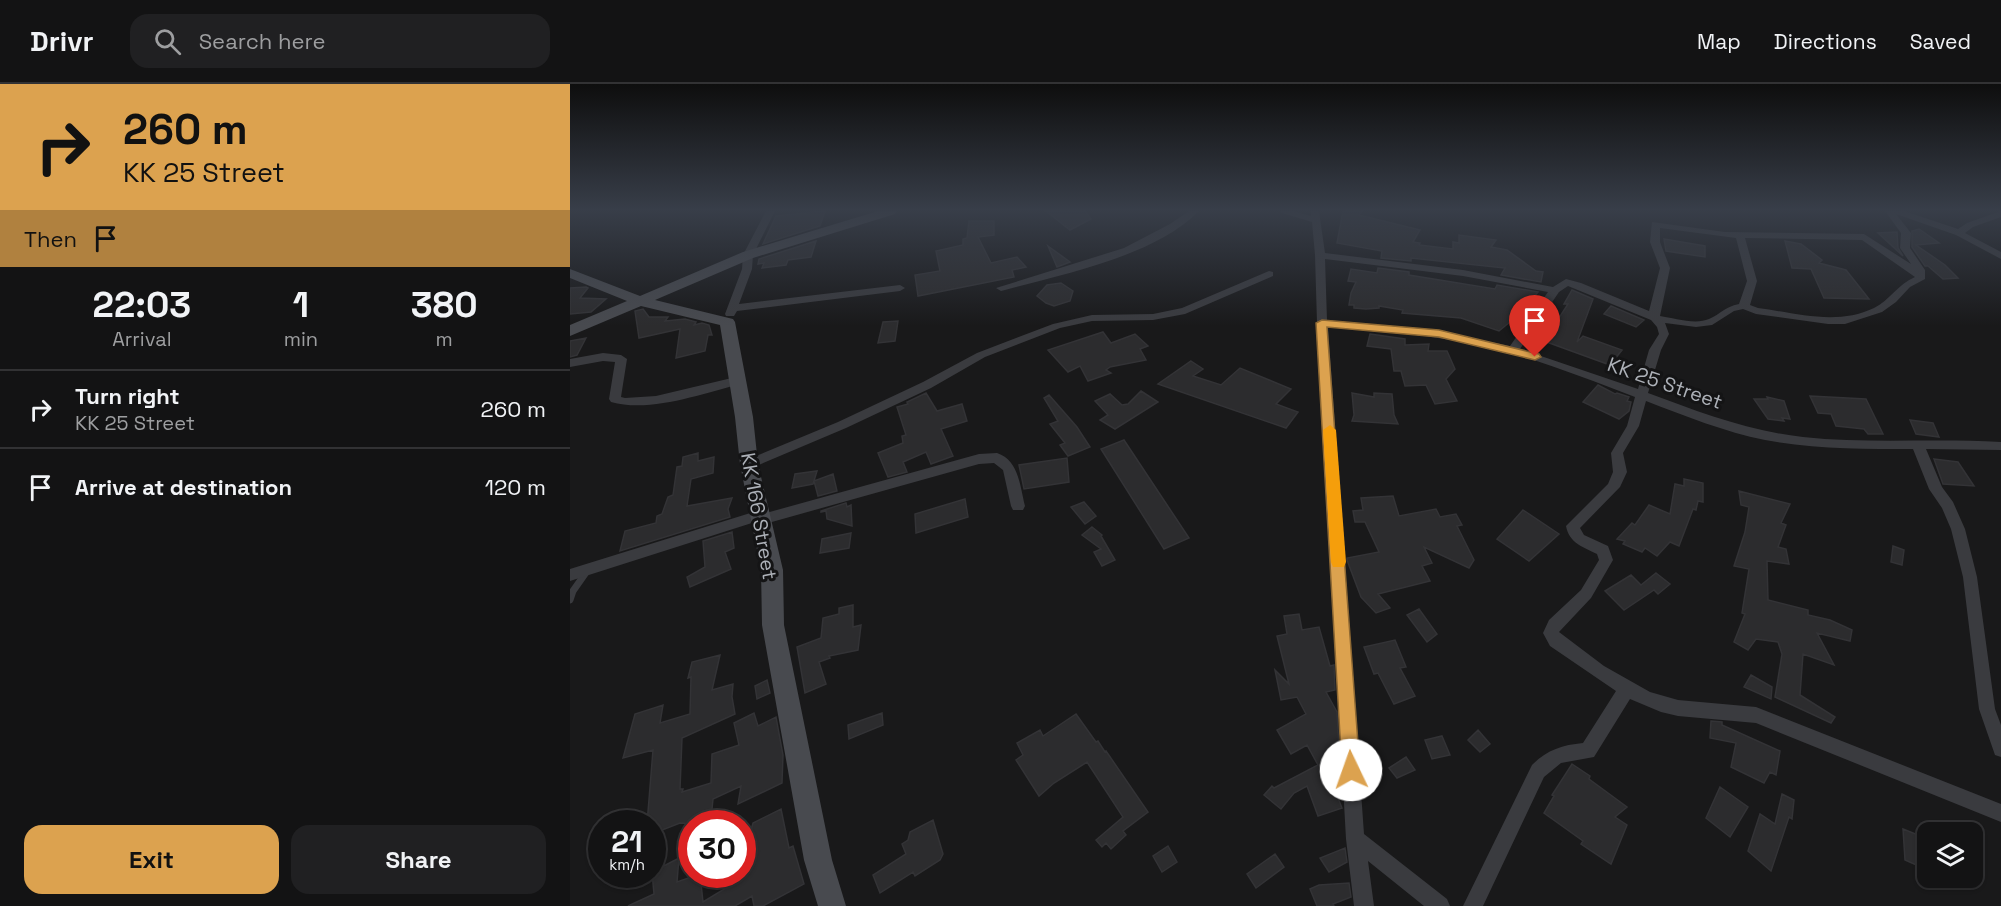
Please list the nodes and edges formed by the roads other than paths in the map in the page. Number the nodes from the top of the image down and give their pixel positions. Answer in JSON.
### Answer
{"nodes":[{"id":1,"x":751,"y":249,"type":"edge"},
{"id":2,"x":766,"y":249,"type":"edge"},
{"id":3,"x":1126,"y":249,"type":"edge"},
{"id":4,"x":1319,"y":249,"type":"edge"},
{"id":5,"x":1658,"y":249,"type":"edge"},
{"id":6,"x":1744,"y":249,"type":"edge"},
{"id":7,"x":1883,"y":249,"type":"edge"},
{"id":8,"x":1906,"y":249,"type":"edge"},
{"id":9,"x":748,"y":255,"type":"junction"},
{"id":10,"x":1320,"y":255,"type":"junction"},
{"id":11,"x":570,"y":273,"type":"edge"},
{"id":12,"x":1269,"y":274,"type":"dead end"},
{"id":13,"x":1921,"y":275,"type":"junction"},
{"id":14,"x":900,"y":288,"type":"dead end"},
{"id":15,"x":1000,"y":288,"type":"dead end"},
{"id":16,"x":1555,"y":290,"type":"junction"},
{"id":17,"x":639,"y":301,"type":"junction"},
{"id":18,"x":1744,"y":306,"type":"junction"},
{"id":19,"x":730,"y":315,"type":"junction"},
{"id":20,"x":1655,"y":318,"type":"junction"},
{"id":21,"x":1322,"y":323,"type":"junction"},
{"id":22,"x":570,"y":331,"type":"edge"},
{"id":23,"x":1513,"y":350,"type":"junction"},
{"id":24,"x":570,"y":363,"type":"edge"},
{"id":25,"x":736,"y":381,"type":"junction"},
{"id":26,"x":1643,"y":397,"type":"junction"},
{"id":27,"x":1918,"y":444,"type":"junction"},
{"id":28,"x":2001,"y":446,"type":"edge"},
{"id":29,"x":749,"y":464,"type":"junction"},
{"id":30,"x":1018,"y":506,"type":"dead end"},
{"id":31,"x":761,"y":518,"type":"junction"},
{"id":32,"x":589,"y":569,"type":"junction"},
{"id":33,"x":570,"y":574,"type":"edge"},
{"id":34,"x":570,"y":600,"type":"edge"},
{"id":35,"x":1627,"y":688,"type":"junction"},
{"id":36,"x":2001,"y":749,"type":"edge"},
{"id":37,"x":2001,"y":813,"type":"edge"},
{"id":38,"x":1355,"y":839,"type":"junction"},
{"id":39,"x":832,"y":906,"type":"edge"},
{"id":40,"x":1364,"y":906,"type":"edge"},
{"id":41,"x":1440,"y":906,"type":"edge"},
{"id":42,"x":1473,"y":906,"type":"edge"}],
"edges":[{"from":1,"to":9,"type":"street"},
{"from":2,"to":9,"type":"street"},
{"from":3,"to":15,"type":"street"},
{"from":4,"to":10,"type":"street"},
{"from":5,"to":20,"type":"street"},
{"from":6,"to":18,"type":"street"},
{"from":7,"to":13,"type":"street"},
{"from":8,"to":13,"type":"street"},
{"from":9,"to":17,"type":"street"},
{"from":9,"to":19,"type":"street"},
{"from":10,"to":16,"type":"street"},
{"from":10,"to":21,"type":"street"},
{"from":11,"to":17,"type":"street"},
{"from":12,"to":29,"type":"street"},
{"from":13,"to":18,"type":"street"},
{"from":14,"to":19,"type":"street"},
{"from":16,"to":20,"type":"street"},
{"from":16,"to":23,"type":"street"},
{"from":17,"to":19,"type":"street"},
{"from":17,"to":22,"type":"street"},
{"from":18,"to":20,"type":"street"},
{"from":19,"to":25,"type":"street","name":"KK 166 Street"},
{"from":20,"to":26,"type":"street"},
{"from":21,"to":23,"type":"street","name":"KK 25 Street"},
{"from":21,"to":38,"type":"street"},
{"from":23,"to":26,"type":"street","name":"KK 25 Street"},
{"from":24,"to":25,"type":"street"},
{"from":25,"to":29,"type":"street","name":"KK 166 Street"},
{"from":26,"to":27,"type":"street","name":"KK 25 Street"},
{"from":26,"to":35,"type":"street"},
{"from":27,"to":28,"type":"street","name":"KK 25 Street"},
{"from":27,"to":36,"type":"street"},
{"from":29,"to":31,"type":"street","name":"KK 166 Street"},
{"from":30,"to":31,"type":"street"},
{"from":31,"to":32,"type":"street"},
{"from":31,"to":39,"type":"street","name":"KK 166 Street"},
{"from":32,"to":33,"type":"street"},
{"from":32,"to":34,"type":"lane"},
{"from":35,"to":37,"type":"street"},
{"from":35,"to":42,"type":"street"},
{"from":38,"to":40,"type":"street"},
{"from":38,"to":41,"type":"street"}]}
